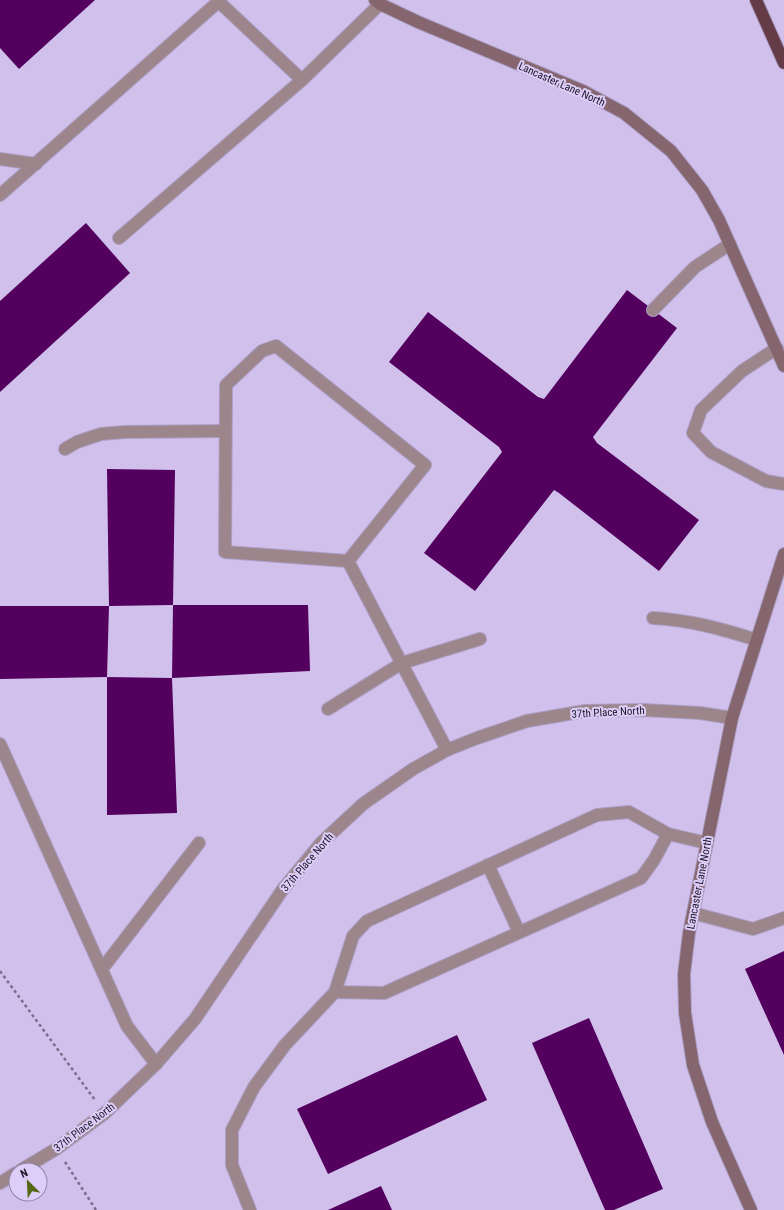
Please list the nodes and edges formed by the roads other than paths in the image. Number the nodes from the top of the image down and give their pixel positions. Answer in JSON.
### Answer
{"nodes":[{"id":1,"x":756,"y":0,"type":"edge"},
{"id":2,"x":218,"y":1,"type":"edge"},
{"id":3,"x":377,"y":2,"type":"edge"},
{"id":4,"x":784,"y":63,"type":"edge"},
{"id":5,"x":302,"y":80,"type":"junction"},
{"id":6,"x":0,"y":159,"type":"edge"},
{"id":7,"x":36,"y":164,"type":"junction"},
{"id":8,"x":0,"y":196,"type":"edge"},
{"id":9,"x":119,"y":238,"type":"dead end"},
{"id":10,"x":730,"y":244,"type":"junction"},
{"id":11,"x":654,"y":310,"type":"dead end"},
{"id":12,"x":777,"y":348,"type":"junction"},
{"id":13,"x":784,"y":366,"type":"edge"},
{"id":14,"x":226,"y":431,"type":"junction"},
{"id":15,"x":65,"y":449,"type":"dead end"},
{"id":16,"x":784,"y":484,"type":"edge"},
{"id":17,"x":784,"y":554,"type":"edge"},
{"id":18,"x":348,"y":561,"type":"junction"},
{"id":19,"x":653,"y":618,"type":"dead end"},
{"id":20,"x":480,"y":640,"type":"dead end"},
{"id":21,"x":757,"y":640,"type":"junction"},
{"id":22,"x":402,"y":663,"type":"junction"},
{"id":23,"x":328,"y":709,"type":"dead end"},
{"id":24,"x":732,"y":718,"type":"junction"},
{"id":25,"x":0,"y":744,"type":"edge"},
{"id":26,"x":447,"y":750,"type":"junction"},
{"id":27,"x":668,"y":834,"type":"junction"},
{"id":28,"x":199,"y":843,"type":"dead end"},
{"id":29,"x":707,"y":843,"type":"junction"},
{"id":30,"x":488,"y":866,"type":"junction"},
{"id":31,"x":693,"y":913,"type":"junction"},
{"id":32,"x":784,"y":918,"type":"edge"},
{"id":33,"x":519,"y":932,"type":"junction"},
{"id":34,"x":102,"y":969,"type":"junction"},
{"id":35,"x":335,"y":992,"type":"junction"},
{"id":36,"x":156,"y":1064,"type":"junction"},
{"id":37,"x":34,"y":1162,"type":"edge"},
{"id":38,"x":250,"y":1210,"type":"edge"},
{"id":39,"x":751,"y":1210,"type":"edge"}],
"edges":[{"from":1,"to":4,"type":"highway"},
{"from":2,"to":5,"type":"street"},
{"from":2,"to":7,"type":"street"},
{"from":3,"to":5,"type":"street"},
{"from":3,"to":10,"type":"street","name":"Lancaster Lane North"},
{"from":5,"to":9,"type":"street"},
{"from":6,"to":7,"type":"street"},
{"from":7,"to":8,"type":"street"},
{"from":10,"to":11,"type":"street"},
{"from":10,"to":12,"type":"street","name":"Lancaster Lane North"},
{"from":12,"to":13,"type":"street","name":"Lancaster Lane North"},
{"from":12,"to":16,"type":"street"},
{"from":14,"to":15,"type":"street"},
{"from":14,"to":18,"type":"street"},
{"from":14,"to":18,"type":"street"},
{"from":17,"to":21,"type":"street","name":"Lancaster Lane North"},
{"from":18,"to":22,"type":"street"},
{"from":19,"to":21,"type":"street"},
{"from":20,"to":22,"type":"street"},
{"from":21,"to":24,"type":"street","name":"Lancaster Lane North"},
{"from":22,"to":23,"type":"street"},
{"from":22,"to":26,"type":"street"},
{"from":24,"to":26,"type":"street","name":"37th Place North"},
{"from":24,"to":29,"type":"street","name":"Lancaster Lane North"},
{"from":25,"to":34,"type":"street"},
{"from":26,"to":36,"type":"street","name":"37th Place North"},
{"from":27,"to":29,"type":"street"},
{"from":27,"to":30,"type":"street"},
{"from":27,"to":33,"type":"street"},
{"from":28,"to":34,"type":"street"},
{"from":29,"to":31,"type":"street","name":"Lancaster Lane North"},
{"from":30,"to":33,"type":"street"},
{"from":30,"to":35,"type":"street"},
{"from":31,"to":32,"type":"street"},
{"from":31,"to":39,"type":"street","name":"Lancaster Lane North"},
{"from":33,"to":35,"type":"street"},
{"from":34,"to":36,"type":"street"},
{"from":35,"to":38,"type":"street"},
{"from":36,"to":37,"type":"street","name":"37th Place North"}]}
